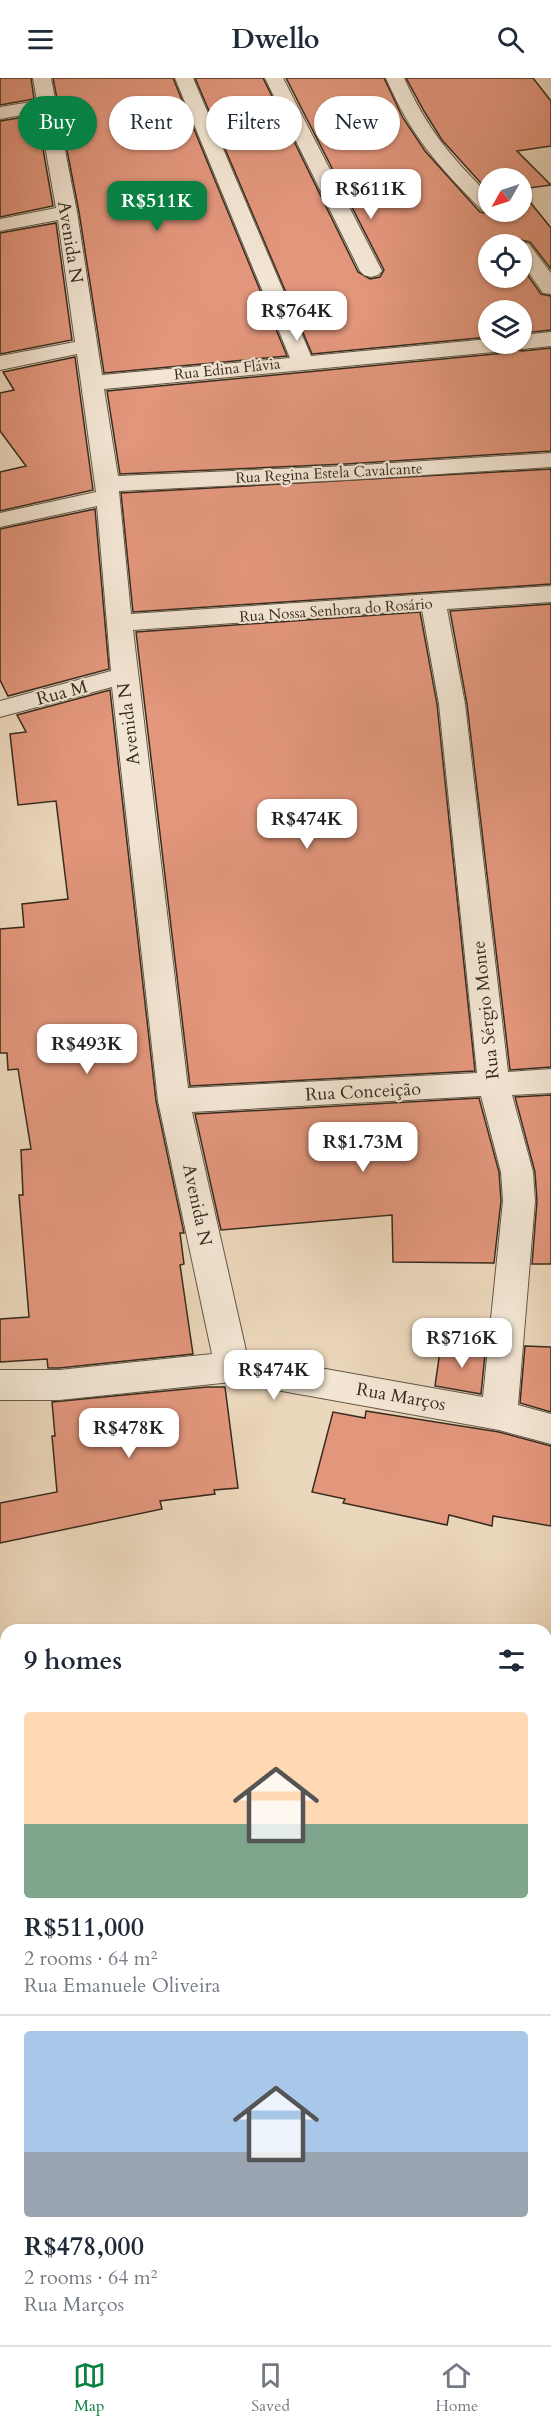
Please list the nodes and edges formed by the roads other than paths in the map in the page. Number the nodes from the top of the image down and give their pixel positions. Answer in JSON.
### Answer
{"nodes":[{"id":1,"x":42,"y":78,"type":"edge"},
{"id":2,"x":184,"y":78,"type":"edge"},
{"id":3,"x":274,"y":78,"type":"edge"},
{"id":4,"x":395,"y":78,"type":"edge"},
{"id":5,"x":44,"y":96,"type":"edge"},
{"id":6,"x":18,"y":110,"type":"edge"},
{"id":7,"x":0,"y":113,"type":"edge"},
{"id":8,"x":54,"y":150,"type":"edge"},
{"id":9,"x":478,"y":196,"type":"edge"},
{"id":10,"x":67,"y":212,"type":"junction"},
{"id":11,"x":0,"y":225,"type":"edge"},
{"id":12,"x":532,"y":262,"type":"edge"},
{"id":13,"x":371,"y":271,"type":"dead end"},
{"id":14,"x":551,"y":288,"type":"edge"},
{"id":15,"x":86,"y":346,"type":"junction"},
{"id":16,"x":478,"y":346,"type":"edge"},
{"id":17,"x":303,"y":362,"type":"junction"},
{"id":18,"x":0,"y":363,"type":"edge"},
{"id":19,"x":93,"y":383,"type":"junction"},
{"id":20,"x":551,"y":460,"type":"edge"},
{"id":21,"x":107,"y":490,"type":"junction"},
{"id":22,"x":0,"y":520,"type":"edge"},
{"id":23,"x":551,"y":594,"type":"edge"},
{"id":24,"x":434,"y":604,"type":"junction"},
{"id":25,"x":120,"y":623,"type":"junction"},
{"id":26,"x":124,"y":676,"type":"junction"},
{"id":27,"x":0,"y":709,"type":"edge"},
{"id":28,"x":551,"y":1082,"type":"edge"},
{"id":29,"x":494,"y":1085,"type":"junction"},
{"id":30,"x":174,"y":1101,"type":"junction"},
{"id":31,"x":232,"y":1367,"type":"junction"},
{"id":32,"x":0,"y":1385,"type":"edge"},
{"id":33,"x":500,"y":1415,"type":"junction"},
{"id":34,"x":551,"y":1429,"type":"edge"}],
"edges":[{"from":1,"to":5,"type":"street","name":"Avenida N"},
{"from":2,"to":17,"type":"street"},
{"from":3,"to":13,"type":"street"},
{"from":4,"to":9,"type":"street"},
{"from":6,"to":7,"type":"street"},
{"from":8,"to":10,"type":"street","name":"Avenida N"},
{"from":10,"to":11,"type":"street"},
{"from":10,"to":15,"type":"street","name":"Avenida N"},
{"from":12,"to":14,"type":"street"},
{"from":15,"to":18,"type":"street"},
{"from":15,"to":19,"type":"street","name":"Avenida N"},
{"from":16,"to":17,"type":"street","name":"Rua Edina Flávia"},
{"from":17,"to":19,"type":"street","name":"Rua Edina Flávia"},
{"from":19,"to":21,"type":"street","name":"Avenida N"},
{"from":20,"to":21,"type":"street","name":"Rua Regina Estela Cavalcante"},
{"from":21,"to":22,"type":"street","name":"Rua Regina Estela Cavalcante"},
{"from":21,"to":25,"type":"street","name":"Avenida N"},
{"from":23,"to":24,"type":"street","name":"Rua Nossa Senhora do Rosário"},
{"from":24,"to":25,"type":"street","name":"Rua Nossa Senhora do Rosário"},
{"from":24,"to":29,"type":"street","name":"Rua Sérgio Monte"},
{"from":25,"to":26,"type":"street","name":"Avenida N"},
{"from":26,"to":27,"type":"street","name":"Rua M"},
{"from":26,"to":30,"type":"street","name":"Avenida N"},
{"from":28,"to":29,"type":"street","name":"Rua Conceição"},
{"from":29,"to":30,"type":"street","name":"Rua Conceição"},
{"from":29,"to":33,"type":"street","name":"Rua Sérgio Monte"},
{"from":30,"to":31,"type":"street","name":"Avenida N"},
{"from":31,"to":32,"type":"street","name":"Rua Marços"},
{"from":31,"to":33,"type":"street","name":"Rua Marços"},
{"from":33,"to":34,"type":"street","name":"Rua Marços"}]}
